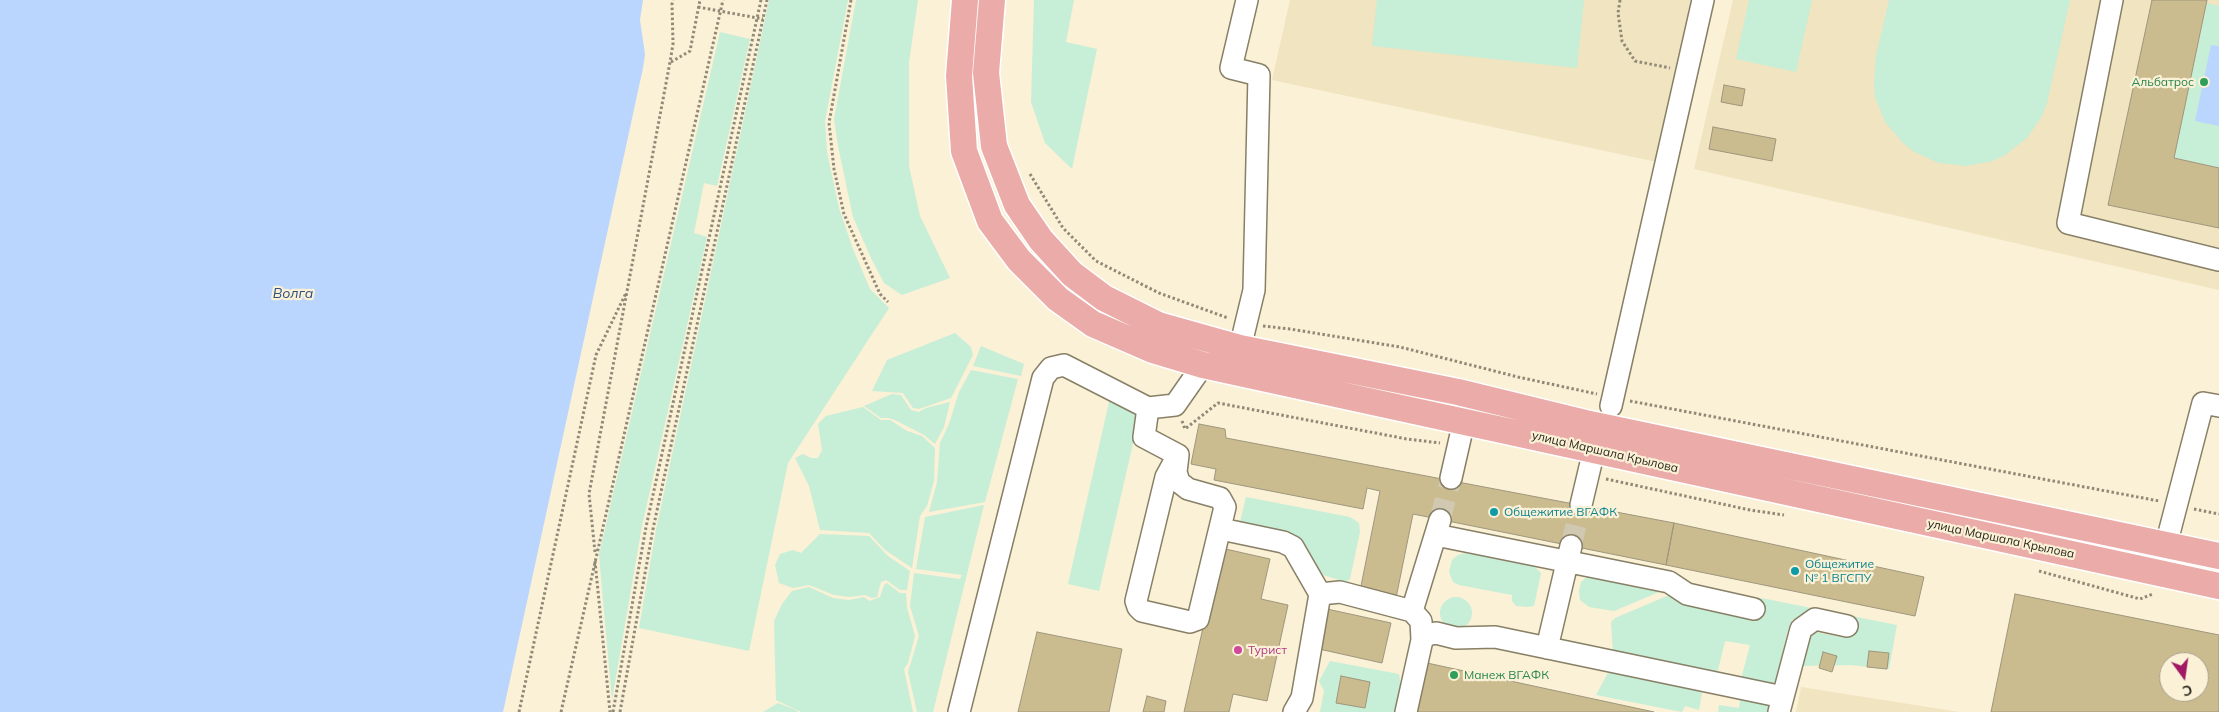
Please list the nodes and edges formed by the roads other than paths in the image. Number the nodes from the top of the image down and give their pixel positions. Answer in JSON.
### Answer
{"nodes":[{"id":1,"x":965,"y":0,"type":"edge"},
{"id":2,"x":992,"y":0,"type":"edge"},
{"id":3,"x":1247,"y":0,"type":"edge"},
{"id":4,"x":1703,"y":0,"type":"edge"},
{"id":5,"x":2112,"y":0,"type":"edge"},
{"id":6,"x":2219,"y":260,"type":"edge"},
{"id":7,"x":1243,"y":336,"type":"junction"},
{"id":8,"x":1203,"y":364,"type":"junction"},
{"id":9,"x":1458,"y":392,"type":"junction"},
{"id":10,"x":1612,"y":402,"type":"road end"},
{"id":11,"x":2219,"y":406,"type":"edge"},
{"id":12,"x":1148,"y":408,"type":"junction"},
{"id":13,"x":1459,"y":428,"type":"junction"},
{"id":14,"x":1594,"y":450,"type":"junction"},
{"id":15,"x":1178,"y":455,"type":"junction"},
{"id":16,"x":1451,"y":478,"type":"tunnel mouth"},
{"id":17,"x":1581,"y":505,"type":"tunnel mouth"},
{"id":18,"x":1221,"y":529,"type":"junction"},
{"id":19,"x":2166,"y":545,"type":"junction"},
{"id":20,"x":1569,"y":554,"type":"junction"},
{"id":21,"x":2219,"y":556,"type":"edge"},
{"id":22,"x":2219,"y":586,"type":"edge"},
{"id":23,"x":1320,"y":594,"type":"junction"},
{"id":24,"x":1754,"y":609,"type":"dead end"},
{"id":25,"x":1412,"y":611,"type":"junction"},
{"id":26,"x":1848,"y":626,"type":"dead end"},
{"id":27,"x":1422,"y":640,"type":"junction"},
{"id":28,"x":1547,"y":648,"type":"junction"},
{"id":29,"x":1781,"y":704,"type":"edge"},
{"id":30,"x":959,"y":712,"type":"edge"},
{"id":31,"x":1294,"y":712,"type":"edge"},
{"id":32,"x":1406,"y":712,"type":"edge"}],
"edges":[{"from":1,"to":8,"type":"main road","name":"улица Маршала Крылова"},
{"from":2,"to":7,"type":"main road","name":"улица Маршала Крылова"},
{"from":3,"to":7,"type":"street"},
{"from":4,"to":10,"type":"street"},
{"from":5,"to":6,"type":"street"},
{"from":7,"to":9,"type":"main road","name":"улица Маршала Крылова"},
{"from":8,"to":12,"type":"street"},
{"from":8,"to":13,"type":"main road","name":"улица Маршала Крылова"},
{"from":9,"to":13,"type":"street"},
{"from":9,"to":19,"type":"main road","name":"улица Маршала Крылова"},
{"from":11,"to":19,"type":"street"},
{"from":12,"to":15,"type":"street"},
{"from":12,"to":30,"type":"street"},
{"from":13,"to":14,"type":"main road","name":"улица Маршала Крылова"},
{"from":13,"to":16,"type":"street"},
{"from":14,"to":17,"type":"street"},
{"from":14,"to":22,"type":"main road","name":"улица Маршала Крылова"},
{"from":15,"to":18,"type":"street"},
{"from":15,"to":18,"type":"street"},
{"from":18,"to":23,"type":"street"},
{"from":19,"to":21,"type":"main road","name":"улица Маршала Крылова"},
{"from":20,"to":24,"type":"street"},
{"from":20,"to":25,"type":"street"},
{"from":20,"to":28,"type":"street"},
{"from":23,"to":25,"type":"street"},
{"from":23,"to":31,"type":"street"},
{"from":25,"to":27,"type":"street"},
{"from":26,"to":29,"type":"street"},
{"from":27,"to":28,"type":"street"},
{"from":27,"to":32,"type":"street"},
{"from":28,"to":29,"type":"street"}]}
